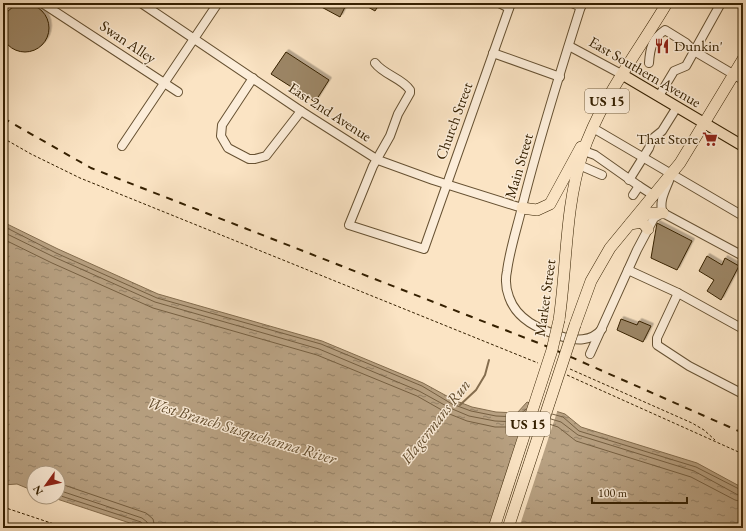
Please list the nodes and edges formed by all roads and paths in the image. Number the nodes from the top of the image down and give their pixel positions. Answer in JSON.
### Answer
{"nodes":[{"id":1,"x":42,"y":3,"type":"edge"},
{"id":2,"x":141,"y":3,"type":"edge"},
{"id":3,"x":218,"y":3,"type":"edge"},
{"id":4,"x":499,"y":3,"type":"edge"},
{"id":5,"x":572,"y":3,"type":"edge"},
{"id":6,"x":667,"y":3,"type":"edge"},
{"id":7,"x":721,"y":3,"type":"edge"},
{"id":8,"x":582,"y":5,"type":"edge"},
{"id":9,"x":510,"y":6,"type":"edge"},
{"id":10,"x":195,"y":39,"type":"junction"},
{"id":11,"x":569,"y":46,"type":"junction"},
{"id":12,"x":641,"y":47,"type":"junction"},
{"id":13,"x":694,"y":50,"type":"junction"},
{"id":14,"x":493,"y":53,"type":"junction"},
{"id":15,"x":743,"y":59,"type":"edge"},
{"id":16,"x":375,"y":63,"type":"dead end"},
{"id":17,"x":623,"y":75,"type":"junction"},
{"id":18,"x":560,"y":77,"type":"junction"},
{"id":19,"x":739,"y":77,"type":"edge"},
{"id":20,"x":253,"y":78,"type":"junction"},
{"id":21,"x":164,"y":83,"type":"junction"},
{"id":22,"x":178,"y":92,"type":"dead end"},
{"id":23,"x":658,"y":96,"type":"junction"},
{"id":24,"x":677,"y":107,"type":"junction"},
{"id":25,"x":301,"y":111,"type":"junction"},
{"id":26,"x":705,"y":124,"type":"junction"},
{"id":27,"x":593,"y":128,"type":"junction"},
{"id":28,"x":3,"y":138,"type":"edge"},
{"id":29,"x":122,"y":146,"type":"dead end"},
{"id":30,"x":743,"y":146,"type":"edge"},
{"id":31,"x":584,"y":151,"type":"junction"},
{"id":32,"x":644,"y":157,"type":"junction"},
{"id":33,"x":378,"y":160,"type":"junction"},
{"id":34,"x":579,"y":165,"type":"junction"},
{"id":35,"x":672,"y":174,"type":"junction"},
{"id":36,"x":602,"y":175,"type":"dead end"},
{"id":37,"x":629,"y":180,"type":"junction"},
{"id":38,"x":446,"y":184,"type":"junction"},
{"id":39,"x":639,"y":186,"type":"junction"},
{"id":40,"x":633,"y":195,"type":"dead end"},
{"id":41,"x":653,"y":195,"type":"junction"},
{"id":42,"x":522,"y":208,"type":"junction"},
{"id":43,"x":663,"y":213,"type":"junction"},
{"id":44,"x":743,"y":216,"type":"edge"},
{"id":45,"x":628,"y":225,"type":"junction"},
{"id":46,"x":648,"y":229,"type":"junction"},
{"id":47,"x":743,"y":256,"type":"edge"},
{"id":48,"x":628,"y":270,"type":"junction"},
{"id":49,"x":678,"y":293,"type":"junction"},
{"id":50,"x":602,"y":329,"type":"junction"},
{"id":51,"x":743,"y":329,"type":"edge"},
{"id":52,"x":590,"y":354,"type":"dead end"},
{"id":53,"x":540,"y":364,"type":"dead end"},
{"id":54,"x":569,"y":369,"type":"dead end"},
{"id":55,"x":566,"y":374,"type":"dead end"},
{"id":56,"x":743,"y":394,"type":"edge"},
{"id":57,"x":717,"y":442,"type":"junction"},
{"id":58,"x":743,"y":454,"type":"edge"},
{"id":59,"x":3,"y":507,"type":"edge"},
{"id":60,"x":66,"y":528,"type":"edge"},
{"id":61,"x":494,"y":528,"type":"edge"},
{"id":62,"x":508,"y":528,"type":"edge"}],
"edges":[{"from":1,"to":21,"type":"street","name":"Swan Alley"},
{"from":2,"to":10,"type":"street","name":"East 2nd Avenue"},
{"from":3,"to":10,"type":"street"},
{"from":4,"to":9,"type":"street"},
{"from":5,"to":8,"type":"street"},
{"from":6,"to":12,"type":"highway","number":"US 15"},
{"from":7,"to":13,"type":"street"},
{"from":8,"to":11,"type":"street","name":"Main Street"},
{"from":9,"to":14,"type":"street","name":"Church Street"},
{"from":10,"to":20,"type":"street","name":"East 2nd Avenue"},
{"from":10,"to":21,"type":"street"},
{"from":11,"to":17,"type":"street","name":"East Southern Avenue"},
{"from":11,"to":18,"type":"street","name":"Main Street"},
{"from":12,"to":13,"type":"street"},
{"from":12,"to":17,"type":"highway","number":"US 15"},
{"from":13,"to":19,"type":"street"},
{"from":13,"to":23,"type":"street"},
{"from":14,"to":18,"type":"street"},
{"from":14,"to":38,"type":"street","name":"Church Street"},
{"from":15,"to":19,"type":"highway","number":"US 15"},
{"from":16,"to":33,"type":"street"},
{"from":17,"to":23,"type":"main road","name":"East Southern Avenue"},
{"from":17,"to":27,"type":"highway","name":"Market Street","number":"US 15"},
{"from":18,"to":42,"type":"street","name":"Main Street"},
{"from":19,"to":26,"type":"highway","number":"US 15"},
{"from":20,"to":25,"type":"street","name":"East 2nd Avenue"},
{"from":20,"to":25,"type":"street"},
{"from":21,"to":22,"type":"street","name":"Swan Alley"},
{"from":21,"to":29,"type":"street"},
{"from":23,"to":24,"type":"main road","name":"East Southern Avenue"},
{"from":24,"to":26,"type":"main road","name":"East Southern Avenue"},
{"from":24,"to":32,"type":"street"},
{"from":25,"to":33,"type":"street","name":"East 2nd Avenue"},
{"from":26,"to":30,"type":"main road","name":"East Southern Avenue"},
{"from":26,"to":35,"type":"highway","number":"US 15"},
{"from":27,"to":31,"type":"highway","name":"Market Street","number":"US 15"},
{"from":27,"to":32,"type":"street"},
{"from":27,"to":42,"type":"highway"},
{"from":28,"to":53,"type":"path"},
{"from":31,"to":34,"type":"highway","name":"Market Street","number":"US 15"},
{"from":31,"to":37,"type":"street"},
{"from":32,"to":35,"type":"street"},
{"from":32,"to":37,"type":"street"},
{"from":33,"to":38,"type":"street","name":"East 2nd Avenue"},
{"from":33,"to":38,"type":"street","name":"Church Street"},
{"from":34,"to":36,"type":"street"},
{"from":34,"to":61,"type":"highway","name":"Market Street","number":"US 15","bridge":true},
{"from":35,"to":41,"type":"highway","name":"Market Street","number":"US 15"},
{"from":35,"to":43,"type":"street"},
{"from":35,"to":44,"type":"street"},
{"from":37,"to":39,"type":"street"},
{"from":38,"to":42,"type":"street","name":"East 2nd Avenue"},
{"from":39,"to":40,"type":"street"},
{"from":39,"to":41,"type":"street"},
{"from":41,"to":45,"type":"highway","name":"Market Street","number":"US 15"},
{"from":42,"to":50,"type":"street","name":"Main Street"},
{"from":43,"to":45,"type":"highway"},
{"from":43,"to":46,"type":"street"},
{"from":43,"to":47,"type":"street"},
{"from":45,"to":46,"type":"highway"},
{"from":45,"to":62,"type":"highway","name":"Market Street","number":"US 15","bridge":true},
{"from":46,"to":48,"type":"street"},
{"from":48,"to":49,"type":"street"},
{"from":48,"to":50,"type":"street"},
{"from":49,"to":51,"type":"street"},
{"from":49,"to":56,"type":"street"},
{"from":50,"to":52,"type":"street"},
{"from":54,"to":57,"type":"path"},
{"from":55,"to":57,"type":"path"},
{"from":57,"to":58,"type":"path"},
{"from":59,"to":60,"type":"path"}]}
